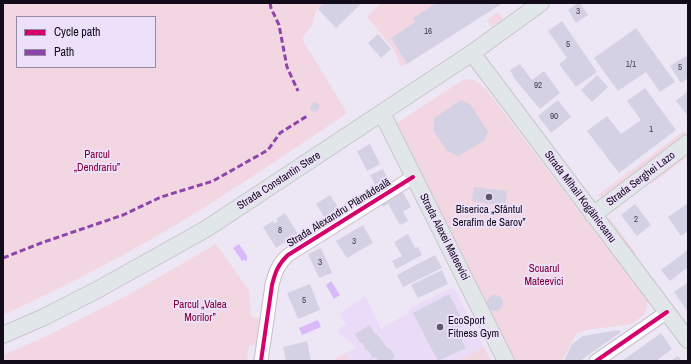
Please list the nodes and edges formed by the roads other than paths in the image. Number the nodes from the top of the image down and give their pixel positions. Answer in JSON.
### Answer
{"nodes":[{"id":1,"x":541,"y":3,"type":"edge"},
{"id":2,"x":472,"y":53,"type":"junction"},
{"id":3,"x":382,"y":114,"type":"junction"},
{"id":4,"x":688,"y":144,"type":"edge"},
{"id":5,"x":414,"y":177,"type":"junction"},
{"id":6,"x":593,"y":215,"type":"junction"},
{"id":7,"x":667,"y":312,"type":"junction"},
{"id":8,"x":3,"y":335,"type":"edge"},
{"id":9,"x":688,"y":340,"type":"edge"},
{"id":10,"x":261,"y":361,"type":"edge"},
{"id":11,"x":506,"y":361,"type":"edge"},
{"id":12,"x":596,"y":361,"type":"edge"}],
"edges":[{"from":1,"to":2,"type":"main road","name":"Strada Constantin Stere"},
{"from":2,"to":3,"type":"main road","name":"Strada Constantin Stere"},
{"from":2,"to":6,"type":"main road","name":"Strada Mihail Kogălniceanu"},
{"from":3,"to":5,"type":"main road","name":"Strada Alexei Mateevici"},
{"from":3,"to":8,"type":"main road","name":"Strada Constantin Stere"},
{"from":4,"to":6,"type":"main road","name":"Strada Serghei Lazo"},
{"from":5,"to":10,"type":"street","name":"Strada Alexandru Plămădeală"},
{"from":5,"to":11,"type":"main road","name":"Strada Alexei Mateevici"},
{"from":6,"to":7,"type":"main road","name":"Strada Mihail Kogălniceanu"},
{"from":7,"to":9,"type":"main road","name":"Strada Mihail Kogălniceanu"},
{"from":7,"to":12,"type":"street"}]}
